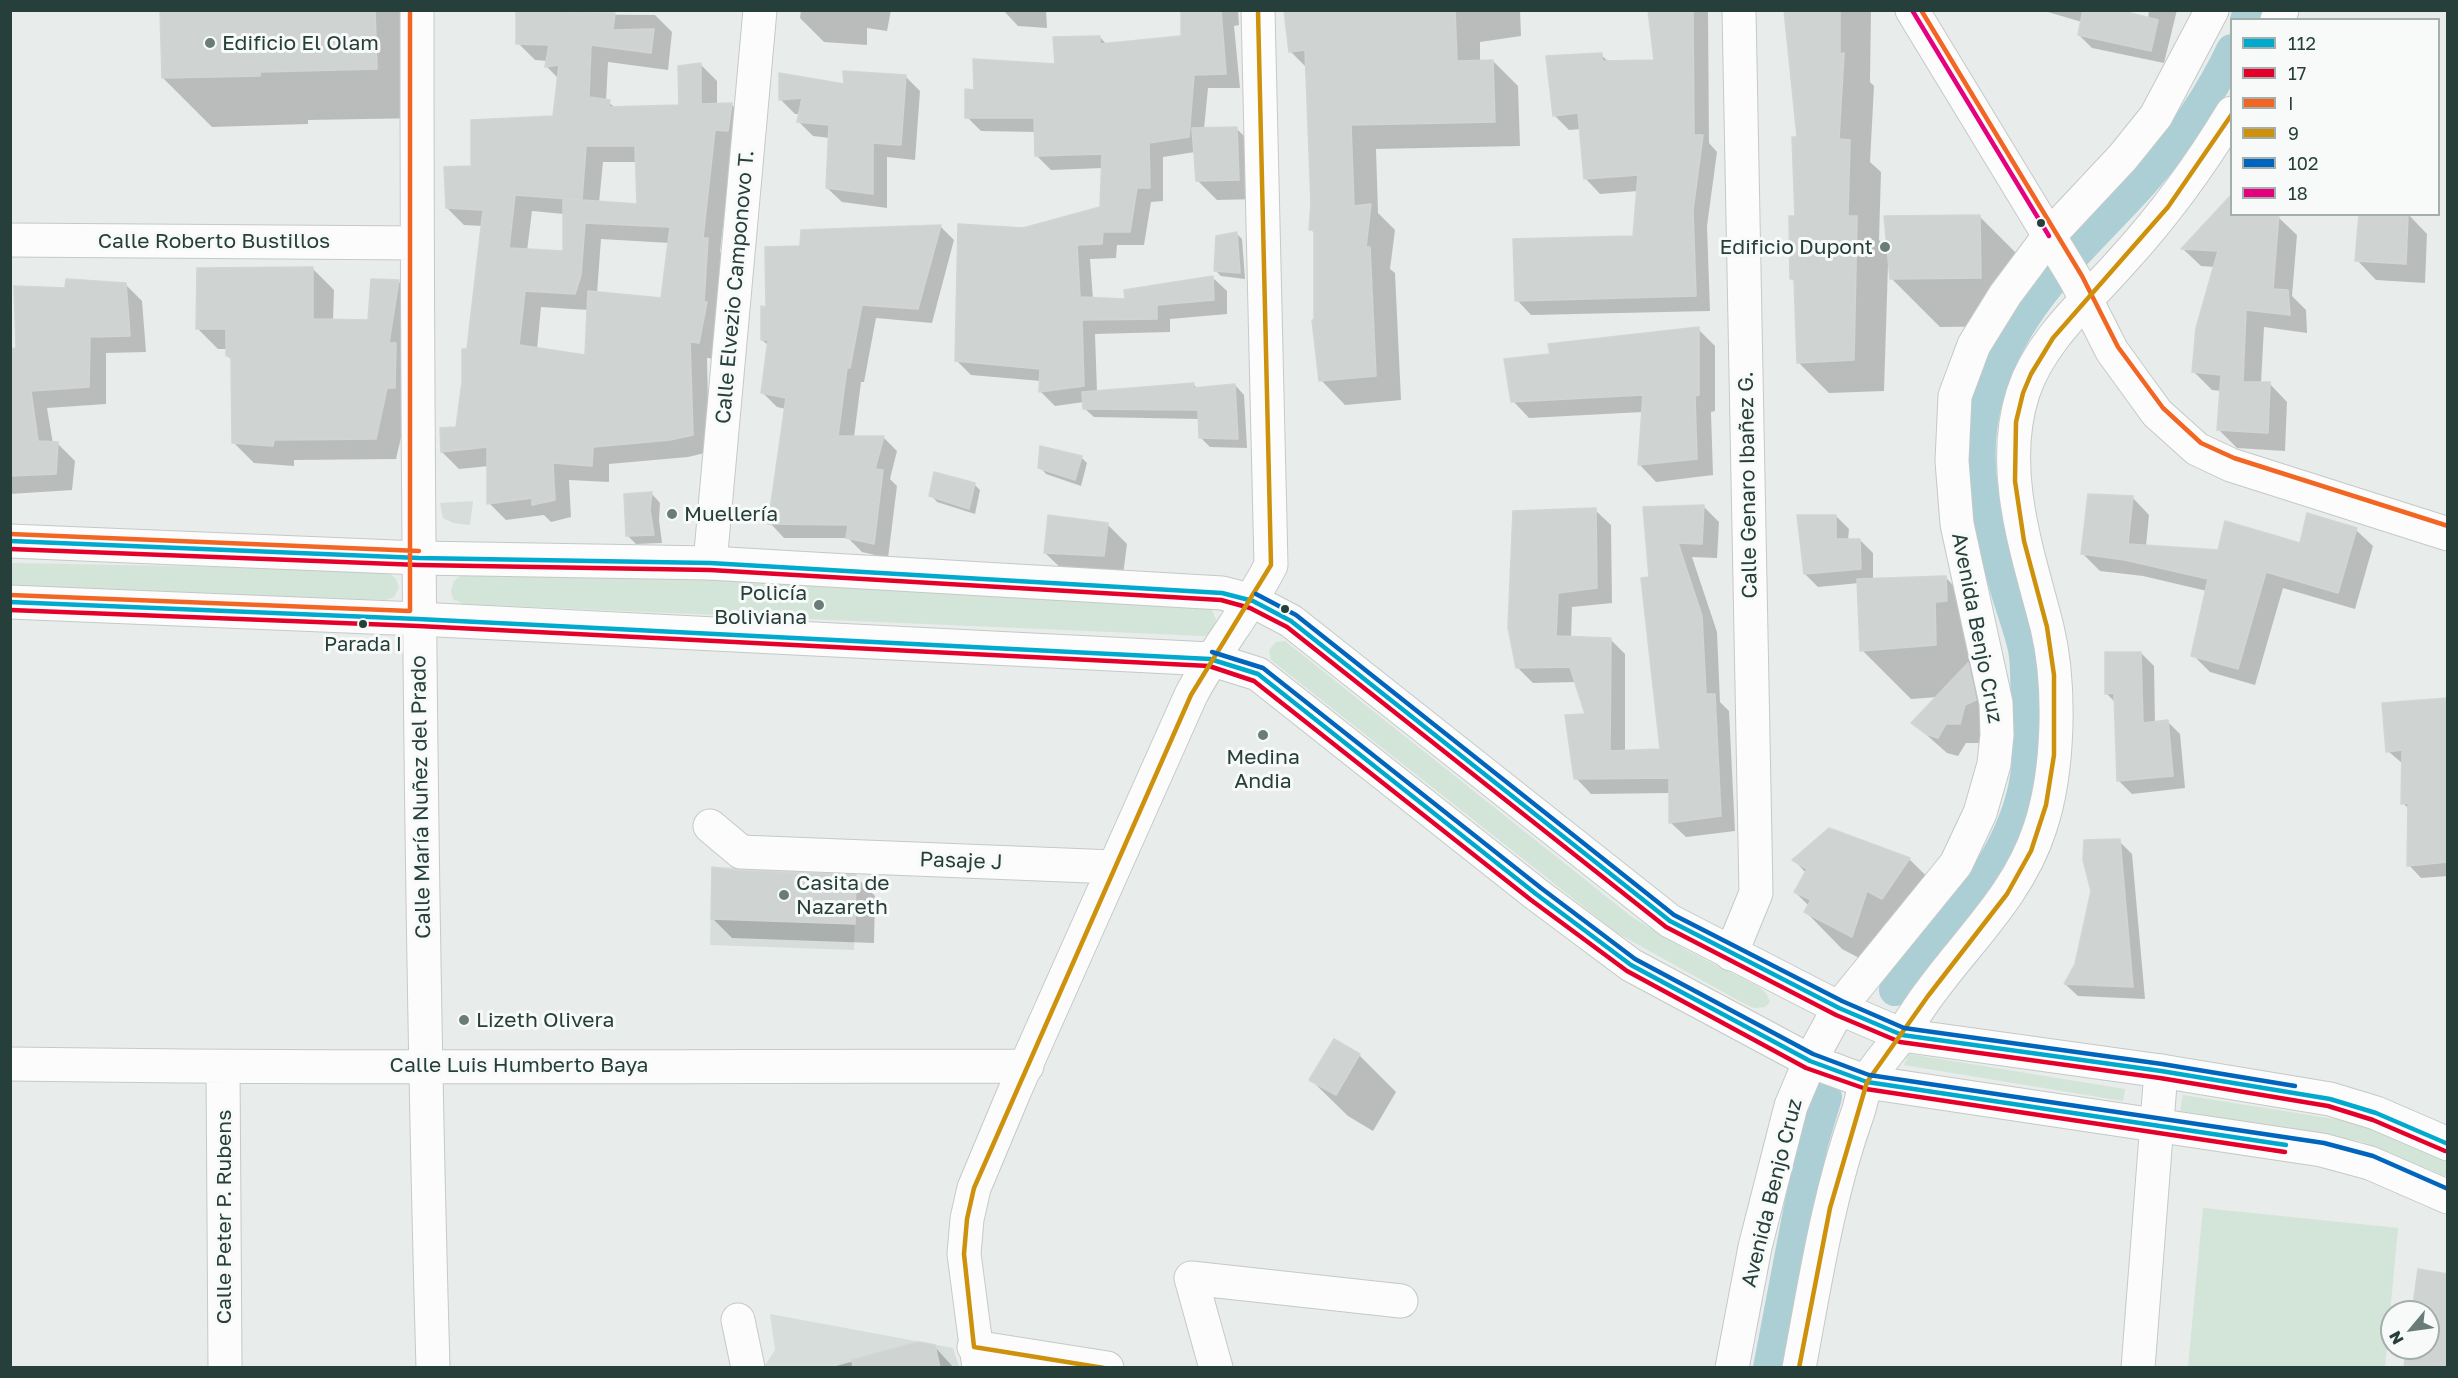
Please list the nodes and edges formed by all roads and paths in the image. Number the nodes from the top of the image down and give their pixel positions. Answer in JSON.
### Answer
{"nodes":[{"id":1,"x":417,"y":10,"type":"edge"},
{"id":2,"x":760,"y":10,"type":"edge"},
{"id":3,"x":1258,"y":10,"type":"edge"},
{"id":4,"x":1739,"y":10,"type":"edge"},
{"id":5,"x":1912,"y":10,"type":"edge"},
{"id":6,"x":2212,"y":10,"type":"edge"},
{"id":7,"x":2230,"y":117,"type":"edge"},
{"id":8,"x":10,"y":240,"type":"edge"},
{"id":9,"x":417,"y":243,"type":"junction"},
{"id":10,"x":2068,"y":267,"type":"junction"},
{"id":11,"x":2448,"y":534,"type":"edge"},
{"id":12,"x":10,"y":541,"type":"edge"},
{"id":13,"x":419,"y":558,"type":"junction"},
{"id":14,"x":710,"y":562,"type":"junction"},
{"id":15,"x":1253,"y":601,"type":"junction"},
{"id":16,"x":10,"y":602,"type":"edge"},
{"id":17,"x":418,"y":619,"type":"junction"},
{"id":18,"x":1210,"y":659,"type":"junction"},
{"id":19,"x":710,"y":826,"type":"dead end"},
{"id":20,"x":1114,"y":867,"type":"junction"},
{"id":21,"x":1731,"y":954,"type":"junction"},
{"id":22,"x":1839,"y":1008,"type":"junction"},
{"id":23,"x":1902,"y":1035,"type":"junction"},
{"id":24,"x":1810,"y":1061,"type":"junction"},
{"id":25,"x":10,"y":1064,"type":"edge"},
{"id":26,"x":425,"y":1065,"type":"junction"},
{"id":27,"x":1027,"y":1066,"type":"junction"},
{"id":28,"x":223,"y":1067,"type":"junction"},
{"id":29,"x":2161,"y":1071,"type":"junction"},
{"id":30,"x":1867,"y":1082,"type":"junction"},
{"id":31,"x":2157,"y":1126,"type":"junction"},
{"id":32,"x":2448,"y":1144,"type":"edge"},
{"id":33,"x":2448,"y":1197,"type":"edge"},
{"id":34,"x":1401,"y":1301,"type":"dead end"},
{"id":35,"x":738,"y":1320,"type":"dead end"},
{"id":36,"x":977,"y":1357,"type":"edge"},
{"id":37,"x":225,"y":1368,"type":"edge"},
{"id":38,"x":433,"y":1368,"type":"edge"},
{"id":39,"x":748,"y":1368,"type":"edge"},
{"id":40,"x":1107,"y":1368,"type":"edge"},
{"id":41,"x":1216,"y":1368,"type":"edge"},
{"id":42,"x":1732,"y":1368,"type":"edge"},
{"id":43,"x":1799,"y":1368,"type":"edge"},
{"id":44,"x":2138,"y":1368,"type":"edge"}],
"edges":[{"from":1,"to":9,"type":"street","name":"Calle María Nuñez del Prado"},
{"from":2,"to":14,"type":"street","name":"Calle Elvezio Camponovo T."},
{"from":3,"to":15,"type":"street"},
{"from":4,"to":21,"type":"street","name":"Calle Genaro Ibañez G."},
{"from":5,"to":10,"type":"street"},
{"from":6,"to":10,"type":"street","name":"Avenida Benjo Cruz"},
{"from":7,"to":10,"type":"street","name":"Avenida Benjo Cruz"},
{"from":8,"to":9,"type":"street","name":"Calle Roberto Bustillos"},
{"from":9,"to":13,"type":"street","name":"Calle María Nuñez del Prado"},
{"from":10,"to":11,"type":"street"},
{"from":10,"to":22,"type":"street","name":"Avenida Benjo Cruz"},
{"from":10,"to":23,"type":"street","name":"Avenida Benjo Cruz"},
{"from":12,"to":13,"type":"street"},
{"from":13,"to":14,"type":"street"},
{"from":13,"to":17,"type":"street","name":"Calle María Nuñez del Prado"},
{"from":14,"to":15,"type":"street"},
{"from":15,"to":18,"type":"street"},
{"from":15,"to":21,"type":"street"},
{"from":16,"to":17,"type":"street"},
{"from":17,"to":18,"type":"street"},
{"from":17,"to":26,"type":"street","name":"Calle María Nuñez del Prado"},
{"from":18,"to":20,"type":"street"},
{"from":18,"to":24,"type":"street"},
{"from":19,"to":20,"type":"street","name":"Pasaje J"},
{"from":20,"to":27,"type":"street"},
{"from":21,"to":22,"type":"street"},
{"from":22,"to":23,"type":"street"},
{"from":22,"to":24,"type":"street","name":"Avenida Benjo Cruz"},
{"from":23,"to":29,"type":"street"},
{"from":23,"to":30,"type":"street","name":"Avenida Benjo Cruz"},
{"from":24,"to":30,"type":"street"},
{"from":24,"to":42,"type":"street","name":"Avenida Benjo Cruz"},
{"from":25,"to":28,"type":"street","name":"Calle Luis Humberto Baya"},
{"from":26,"to":27,"type":"street","name":"Calle Luis Humberto Baya"},
{"from":26,"to":28,"type":"street","name":"Calle Luis Humberto Baya"},
{"from":26,"to":38,"type":"street","name":"Calle María Nuñez del Prado"},
{"from":27,"to":36,"type":"street"},
{"from":28,"to":37,"type":"street","name":"Calle Peter P. Rubens"},
{"from":29,"to":31,"type":"street"},
{"from":29,"to":32,"type":"street"},
{"from":30,"to":31,"type":"street"},
{"from":30,"to":43,"type":"street","name":"Avenida Benjo Cruz"},
{"from":31,"to":33,"type":"street"},
{"from":31,"to":44,"type":"street"},
{"from":34,"to":41,"type":"street"},
{"from":35,"to":39,"type":"street"},
{"from":36,"to":40,"type":"street"}]}
